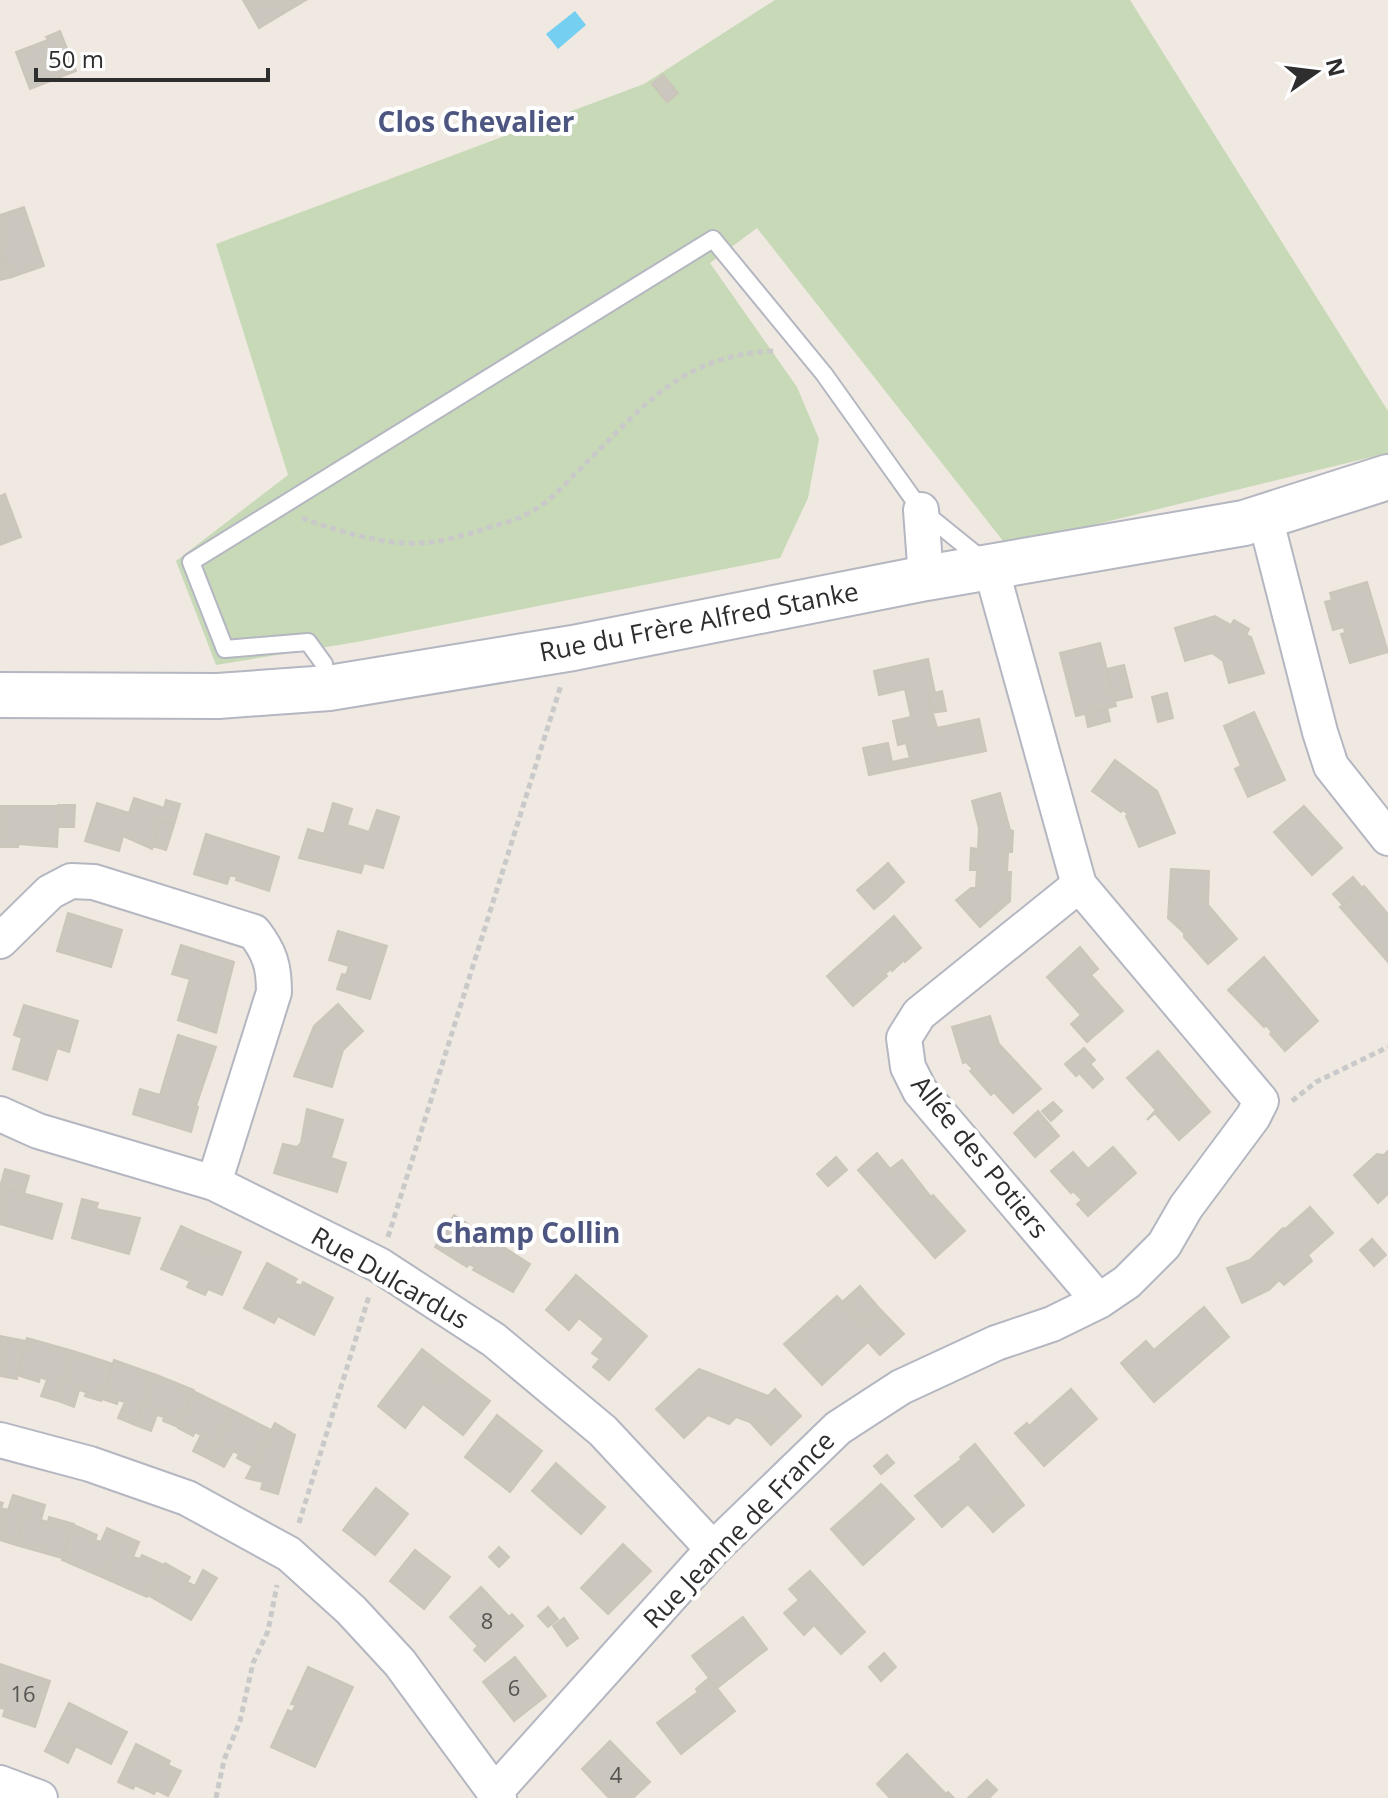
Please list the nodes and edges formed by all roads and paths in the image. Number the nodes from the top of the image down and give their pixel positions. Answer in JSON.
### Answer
{"nodes":[{"id":1,"x":804,"y":350,"type":"junction"},
{"id":2,"x":1388,"y":477,"type":"edge"},
{"id":3,"x":277,"y":509,"type":"junction"},
{"id":4,"x":921,"y":510,"type":"junction"},
{"id":5,"x":1265,"y":517,"type":"junction"},
{"id":6,"x":991,"y":568,"type":"junction"},
{"id":7,"x":926,"y":578,"type":"junction"},
{"id":8,"x":573,"y":648,"type":"junction"},
{"id":9,"x":329,"y":688,"type":"junction"},
{"id":10,"x":0,"y":695,"type":"edge"},
{"id":11,"x":1388,"y":838,"type":"edge"},
{"id":12,"x":1079,"y":885,"type":"junction"},
{"id":13,"x":0,"y":941,"type":"edge"},
{"id":14,"x":0,"y":1114,"type":"edge"},
{"id":15,"x":214,"y":1183,"type":"junction"},
{"id":16,"x":379,"y":1265,"type":"junction"},
{"id":17,"x":1099,"y":1301,"type":"junction"},
{"id":18,"x":0,"y":1440,"type":"edge"},
{"id":19,"x":713,"y":1549,"type":"junction"},
{"id":20,"x":497,"y":1795,"type":"edge"}],
"edges":[{"from":1,"to":3,"type":"path"},
{"from":1,"to":3,"type":"lane"},
{"from":1,"to":4,"type":"lane"},
{"from":2,"to":5,"type":"street","name":"Rue du Frère Alfred Stanke"},
{"from":3,"to":9,"type":"lane"},
{"from":4,"to":6,"type":"lane"},
{"from":4,"to":7,"type":"street"},
{"from":5,"to":6,"type":"street","name":"Rue du Frère Alfred Stanke"},
{"from":5,"to":11,"type":"street"},
{"from":6,"to":7,"type":"street","name":"Rue du Frère Alfred Stanke"},
{"from":6,"to":12,"type":"street"},
{"from":7,"to":8,"type":"street","name":"Rue du Frère Alfred Stanke"},
{"from":8,"to":9,"type":"street","name":"Rue du Frère Alfred Stanke"},
{"from":8,"to":16,"type":"path"},
{"from":9,"to":10,"type":"street","name":"Rue du Frère Alfred Stanke"},
{"from":12,"to":17,"type":"street","name":"Rue Jeanne de France"},
{"from":12,"to":17,"type":"street","name":"Allée des Potiers"},
{"from":13,"to":15,"type":"street"},
{"from":14,"to":15,"type":"street","name":"Rue Dulcardus"},
{"from":15,"to":16,"type":"street","name":"Rue Dulcardus"},
{"from":16,"to":19,"type":"street","name":"Rue Dulcardus"},
{"from":17,"to":19,"type":"street","name":"Rue Jeanne de France"},
{"from":18,"to":20,"type":"street"},
{"from":19,"to":20,"type":"street","name":"Rue Jeanne de France"}]}
